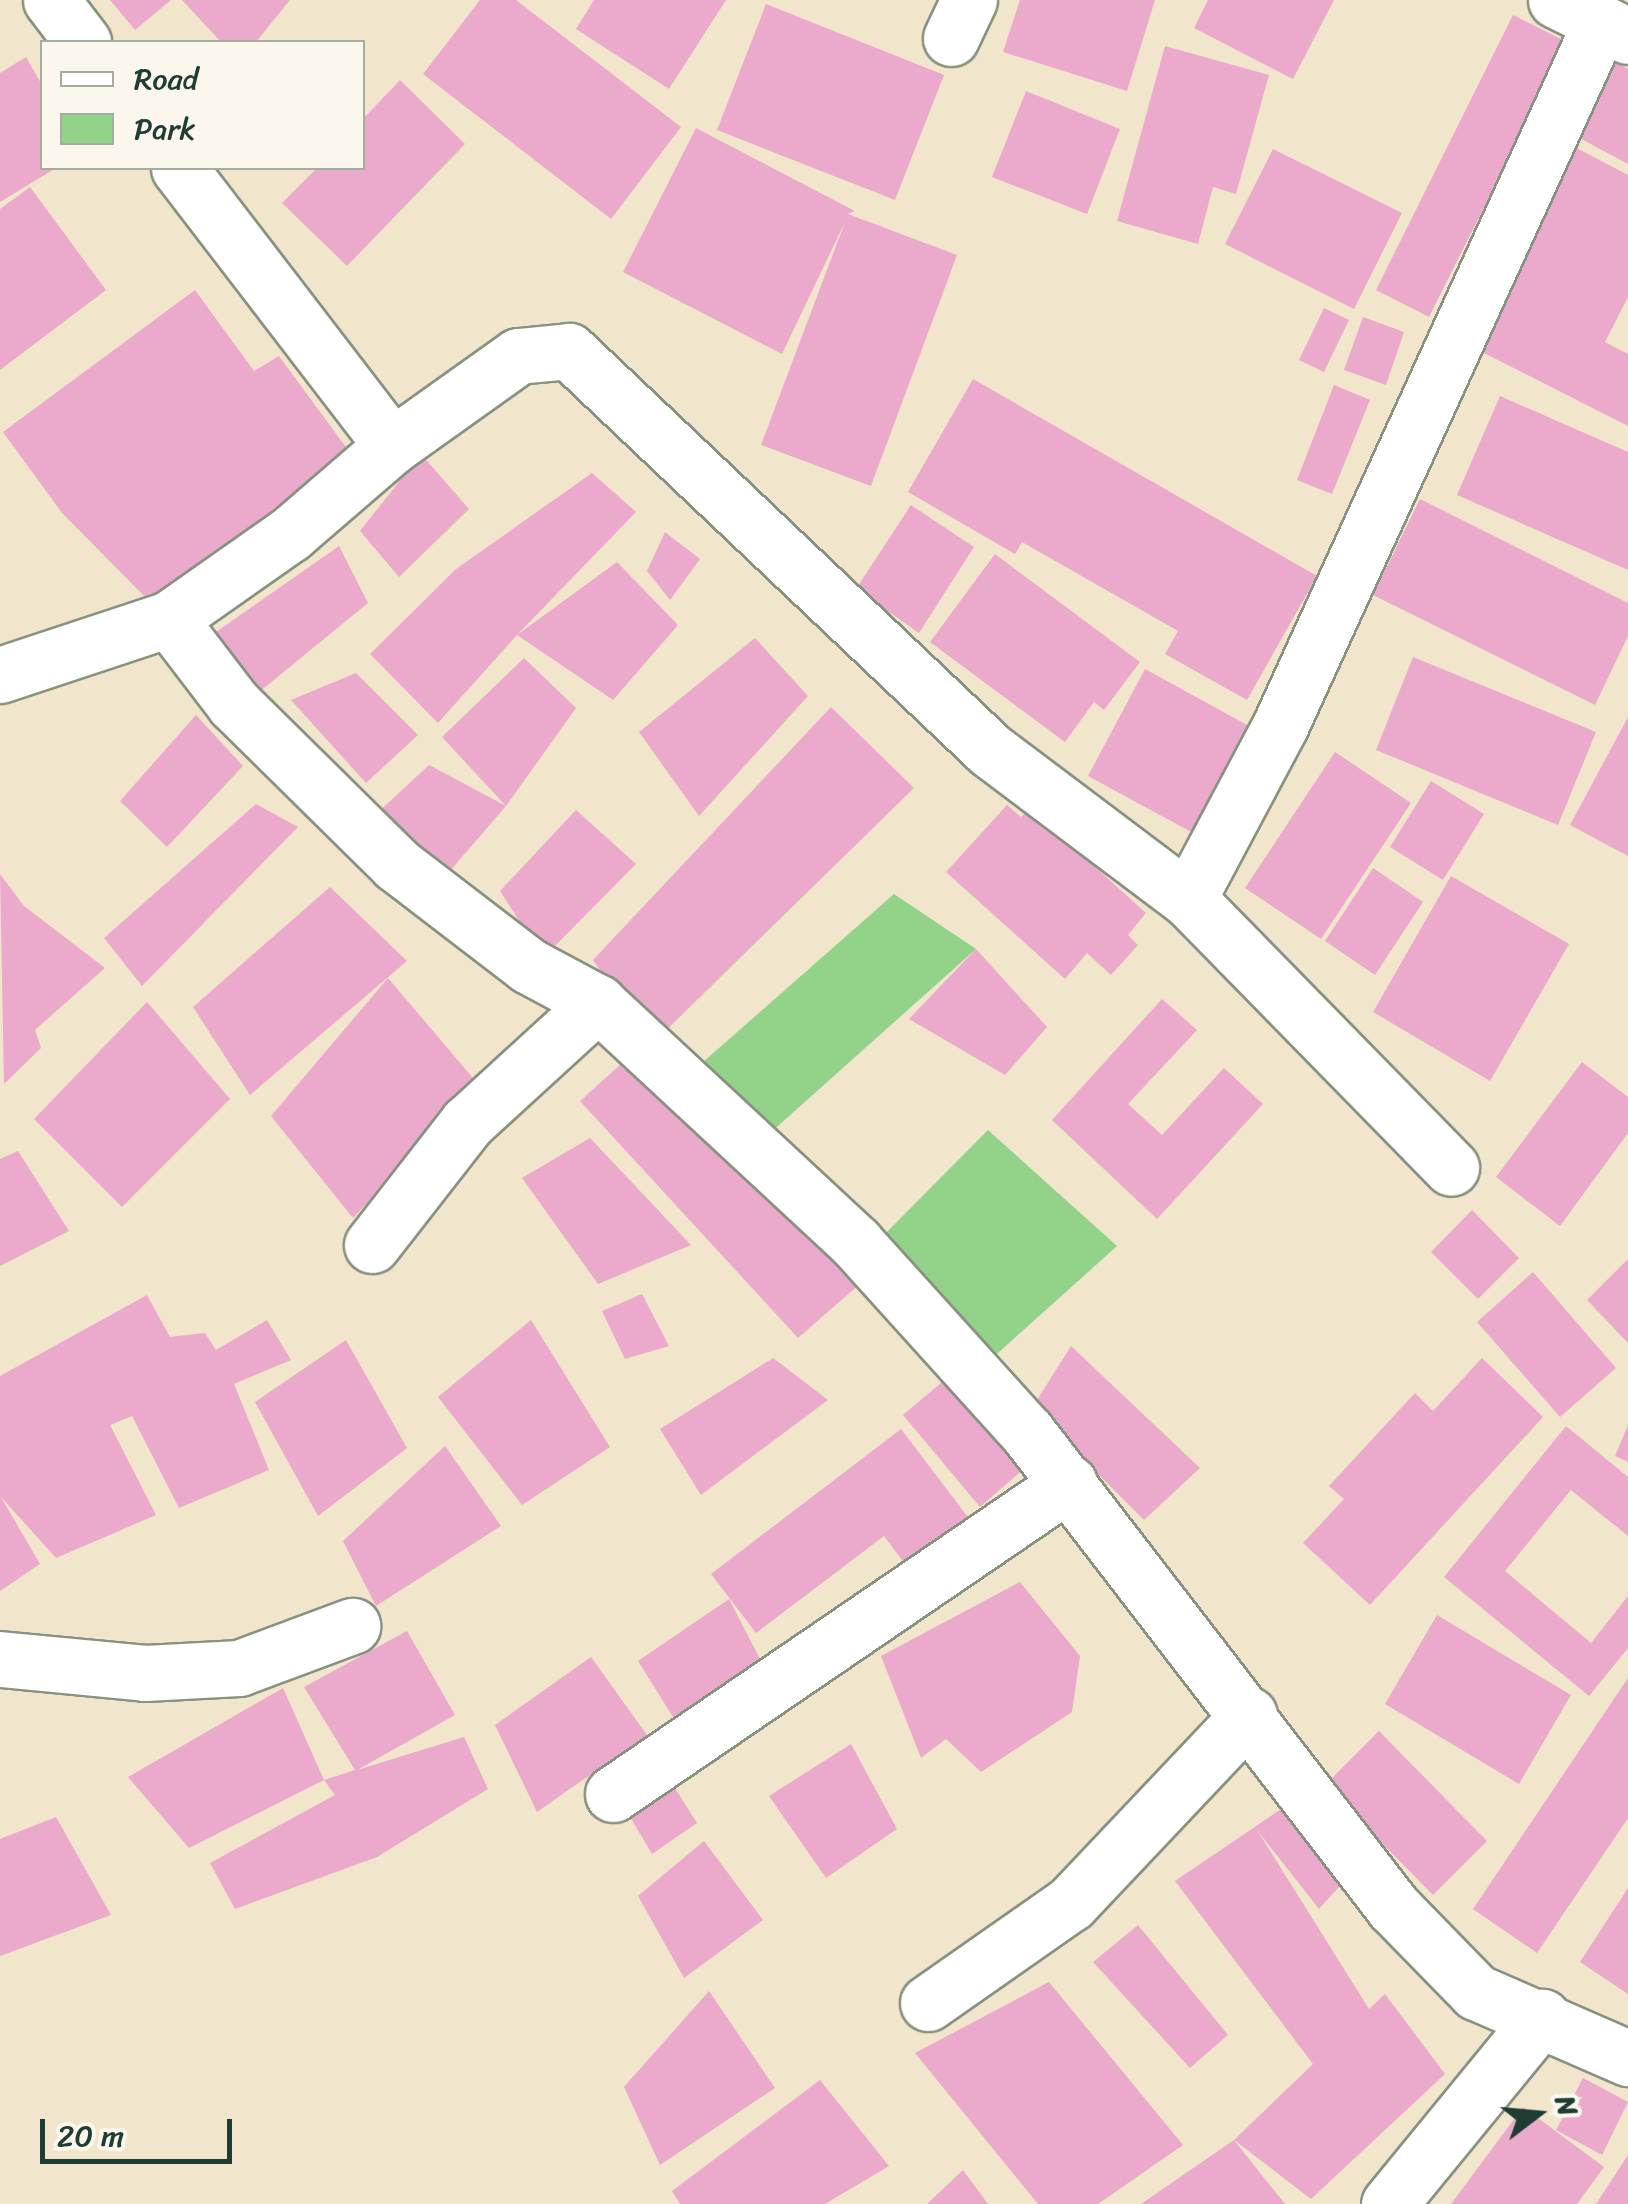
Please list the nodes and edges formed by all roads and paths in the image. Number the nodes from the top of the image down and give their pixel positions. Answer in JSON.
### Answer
{"nodes":[{"id":1,"x":51,"y":0,"type":"edge"},
{"id":2,"x":1595,"y":20,"type":"edge"},
{"id":3,"x":81,"y":40,"type":"edge"},
{"id":4,"x":181,"y":170,"type":"edge"},
{"id":5,"x":392,"y":446,"type":"junction"},
{"id":6,"x":169,"y":619,"type":"junction"},
{"id":7,"x":0,"y":675,"type":"edge"},
{"id":8,"x":1188,"y":899,"type":"junction"},
{"id":9,"x":598,"y":1003,"type":"junction"},
{"id":10,"x":1451,"y":1168,"type":"dead end"},
{"id":11,"x":372,"y":1245,"type":"dead end"},
{"id":12,"x":1069,"y":1483,"type":"junction"},
{"id":13,"x":352,"y":1626,"type":"dead end"},
{"id":14,"x":0,"y":1659,"type":"edge"},
{"id":15,"x":1249,"y":1715,"type":"junction"},
{"id":16,"x":613,"y":1794,"type":"dead end"},
{"id":17,"x":928,"y":2003,"type":"dead end"},
{"id":18,"x":1542,"y":2016,"type":"junction"},
{"id":19,"x":1628,"y":2058,"type":"edge"},
{"id":20,"x":1389,"y":2204,"type":"edge"}],
"edges":[{"from":1,"to":3,"type":"street"},
{"from":2,"to":8,"type":"street"},
{"from":4,"to":5,"type":"street"},
{"from":5,"to":6,"type":"street"},
{"from":5,"to":8,"type":"street"},
{"from":6,"to":7,"type":"street"},
{"from":6,"to":9,"type":"street"},
{"from":8,"to":10,"type":"street"},
{"from":9,"to":11,"type":"street"},
{"from":9,"to":12,"type":"street"},
{"from":12,"to":15,"type":"street"},
{"from":12,"to":16,"type":"street"},
{"from":13,"to":14,"type":"street"},
{"from":15,"to":17,"type":"street"},
{"from":15,"to":18,"type":"street"},
{"from":18,"to":19,"type":"street"},
{"from":18,"to":20,"type":"street"}]}
